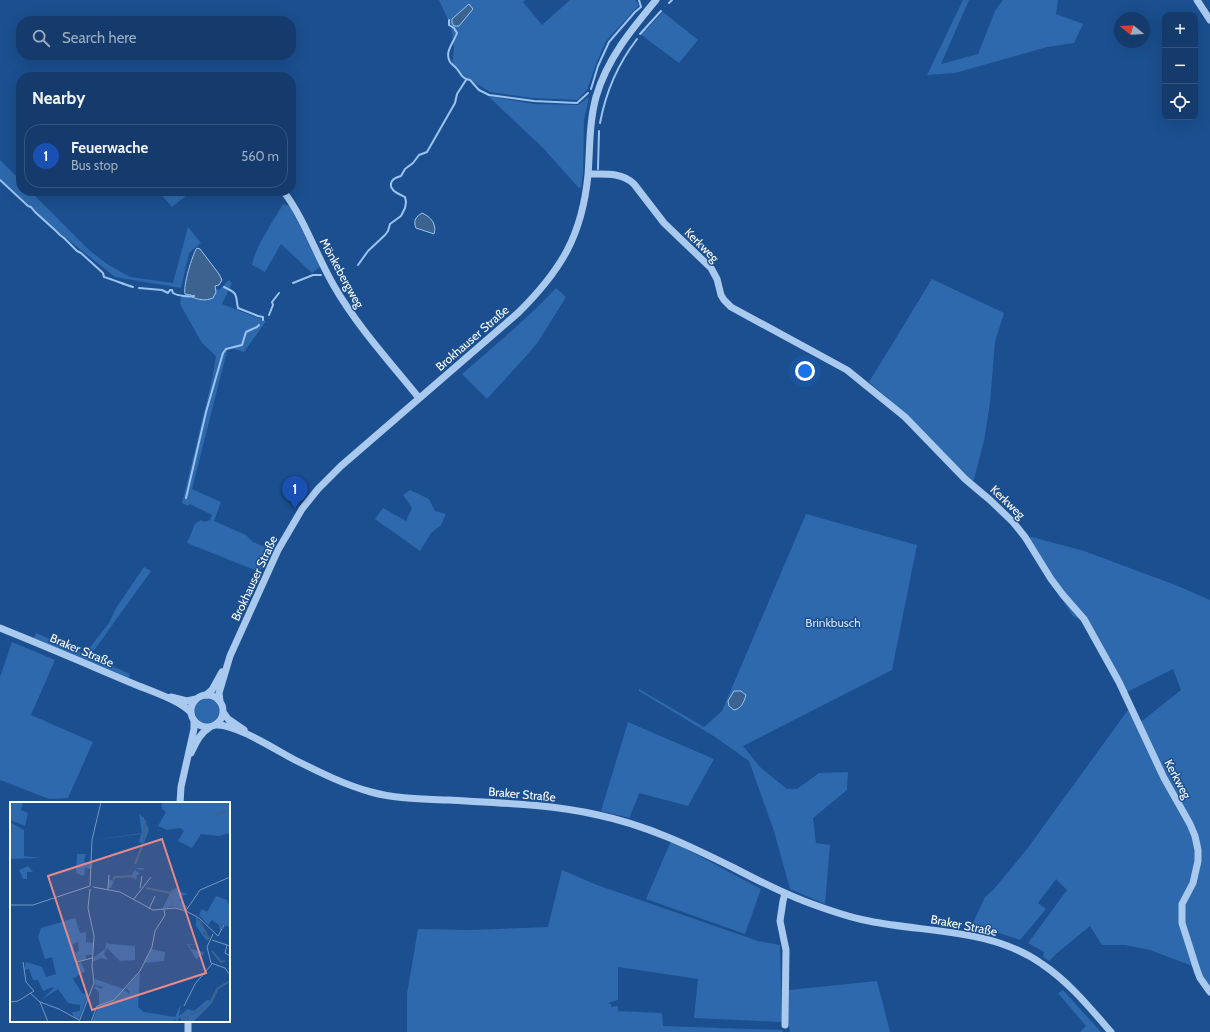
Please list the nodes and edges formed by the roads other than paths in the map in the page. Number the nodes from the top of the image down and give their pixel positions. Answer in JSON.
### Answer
{"nodes":[{"id":1,"x":1197,"y":0,"type":"edge"},
{"id":2,"x":654,"y":1,"type":"edge"},
{"id":3,"x":1210,"y":20,"type":"edge"},
{"id":4,"x":588,"y":174,"type":"junction"},
{"id":5,"x":287,"y":196,"type":"edge"},
{"id":6,"x":419,"y":398,"type":"junction"},
{"id":7,"x":0,"y":628,"type":"edge"},
{"id":8,"x":230,"y":656,"type":"junction"},
{"id":9,"x":156,"y":693,"type":"junction"},
{"id":10,"x":206,"y":695,"type":"junction"},
{"id":11,"x":196,"y":699,"type":"junction"},
{"id":12,"x":220,"y":702,"type":"junction"},
{"id":13,"x":223,"y":712,"type":"junction"},
{"id":14,"x":192,"y":717,"type":"junction"},
{"id":15,"x":213,"y":726,"type":"junction"},
{"id":16,"x":254,"y":737,"type":"junction"},
{"id":17,"x":187,"y":760,"type":"junction"},
{"id":18,"x":180,"y":802,"type":"edge"},
{"id":19,"x":785,"y":893,"type":"junction"},
{"id":20,"x":1210,"y":992,"type":"edge"},
{"id":21,"x":785,"y":1025,"type":"dead end"},
{"id":22,"x":1111,"y":1032,"type":"edge"}],
"edges":[{"from":1,"to":3,"type":"street"},
{"from":2,"to":4,"type":"street","name":"Brokhauser Straße"},
{"from":4,"to":6,"type":"street","name":"Brokhauser Straße"},
{"from":4,"to":20,"type":"street","name":"Kerkweg"},
{"from":5,"to":6,"type":"street","name":"Mönkebergweg"},
{"from":6,"to":8,"type":"street","name":"Brokhauser Straße"},
{"from":7,"to":9,"type":"street","name":"Braker Straße"},
{"from":8,"to":10,"type":"street","name":"Brokhauser Straße"},
{"from":8,"to":12,"type":"street","name":"Brokhauser Straße"},
{"from":9,"to":11,"type":"street","name":"Braker Straße"},
{"from":9,"to":14,"type":"street","name":"Braker Straße"},
{"from":10,"to":11,"type":"street"},
{"from":10,"to":12,"type":"street"},
{"from":11,"to":14,"type":"street"},
{"from":12,"to":13,"type":"street"},
{"from":13,"to":15,"type":"street"},
{"from":13,"to":16,"type":"street","name":"Braker Straße"},
{"from":14,"to":15,"type":"street"},
{"from":14,"to":17,"type":"street"},
{"from":15,"to":16,"type":"street","name":"Braker Straße"},
{"from":15,"to":17,"type":"street"},
{"from":16,"to":19,"type":"street","name":"Braker Straße"},
{"from":17,"to":18,"type":"street"},
{"from":19,"to":21,"type":"street"},
{"from":19,"to":22,"type":"street","name":"Braker Straße"}]}
